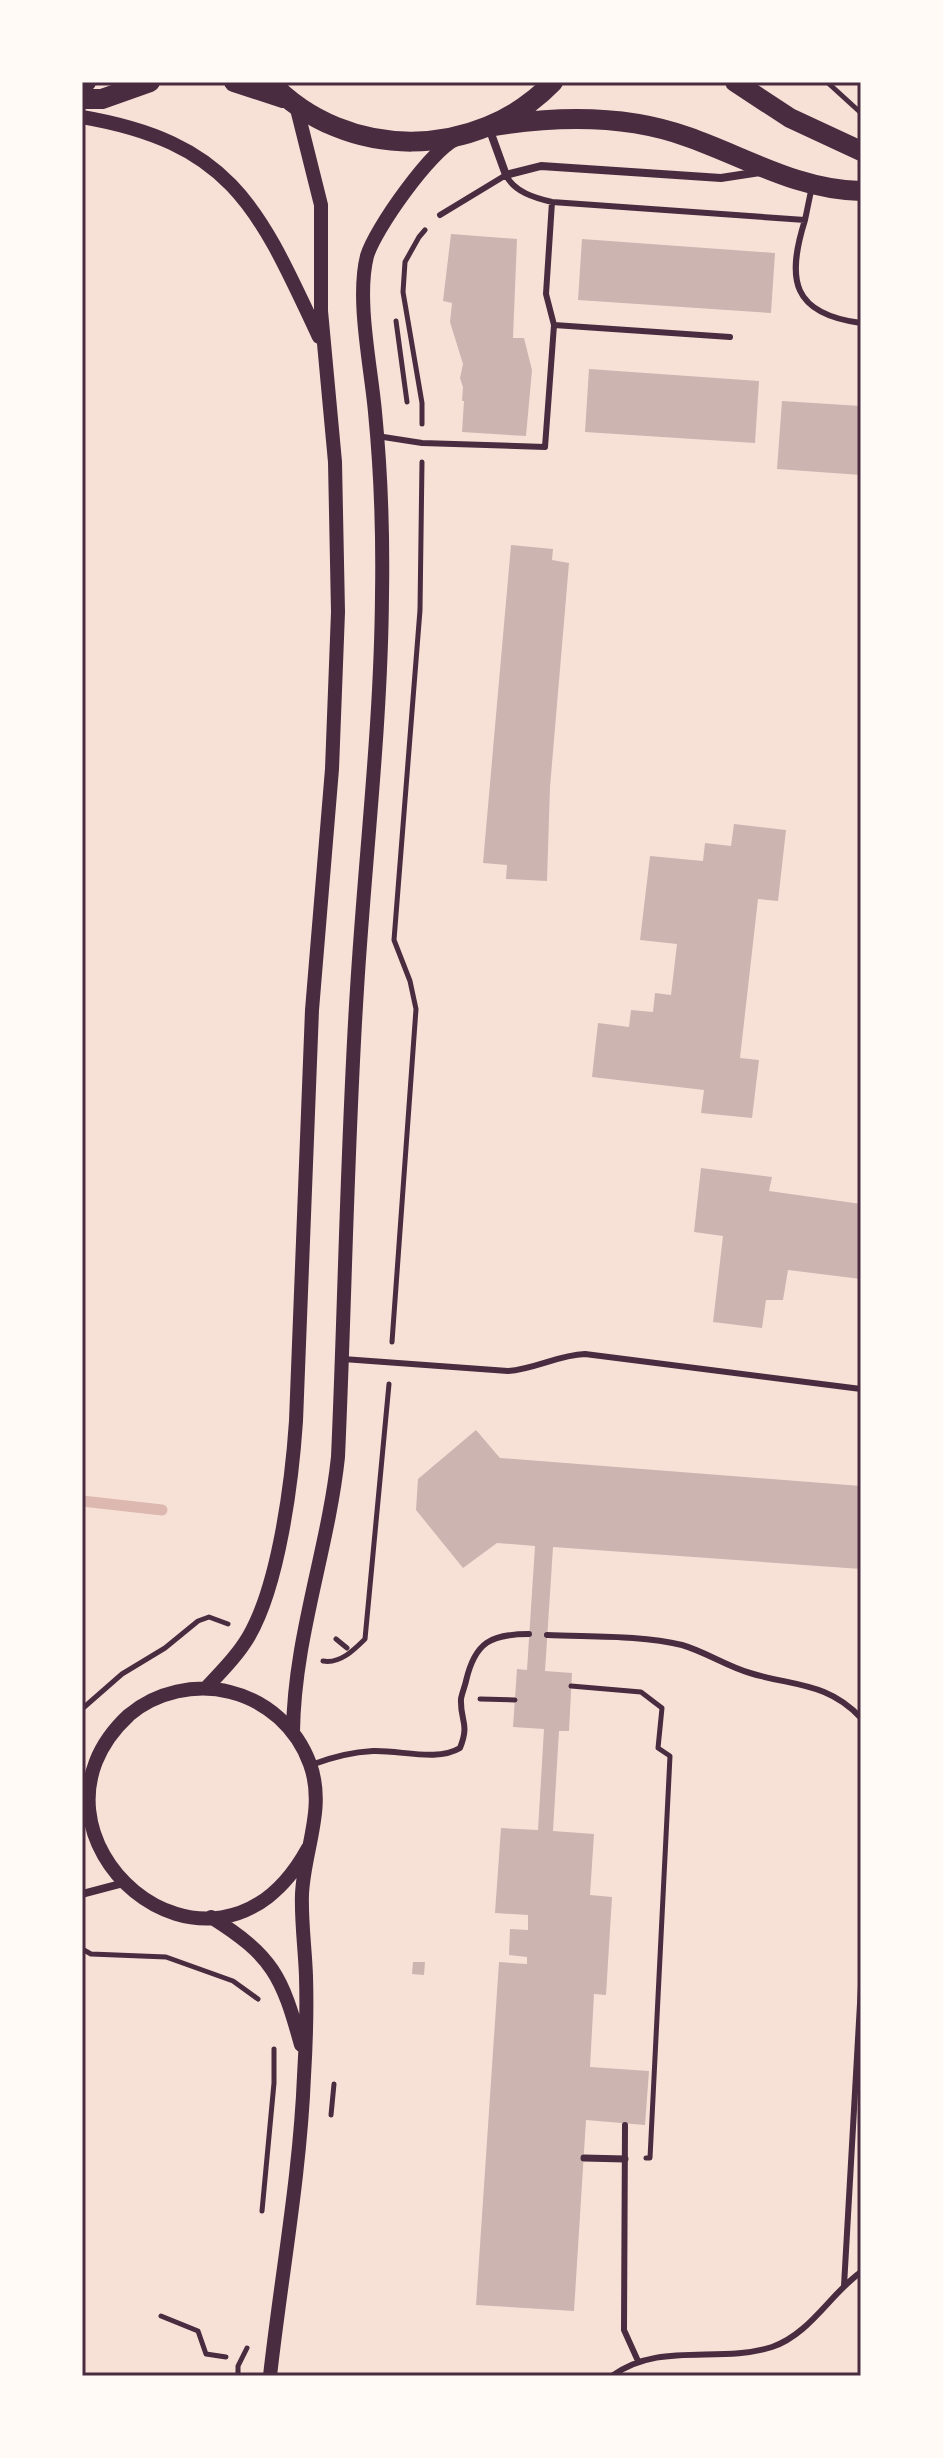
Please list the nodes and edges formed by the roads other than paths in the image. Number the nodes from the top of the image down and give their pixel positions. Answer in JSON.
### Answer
{"nodes":[{"id":1,"x":150,"y":82,"type":"edge"},
{"id":2,"x":234,"y":82,"type":"edge"},
{"id":3,"x":270,"y":82,"type":"edge"},
{"id":4,"x":553,"y":82,"type":"edge"},
{"id":5,"x":735,"y":82,"type":"edge"},
{"id":6,"x":82,"y":99,"type":"edge"},
{"id":7,"x":296,"y":105,"type":"junction"},
{"id":8,"x":82,"y":117,"type":"edge"},
{"id":9,"x":488,"y":127,"type":"junction"},
{"id":10,"x":460,"y":137,"type":"junction"},
{"id":11,"x":861,"y":151,"type":"edge"},
{"id":12,"x":768,"y":169,"type":"junction"},
{"id":13,"x":506,"y":175,"type":"junction"},
{"id":14,"x":812,"y":185,"type":"junction"},
{"id":15,"x":861,"y":191,"type":"edge"},
{"id":16,"x":552,"y":202,"type":"junction"},
{"id":17,"x":440,"y":215,"type":"road end"},
{"id":18,"x":805,"y":220,"type":"junction"},
{"id":19,"x":861,"y":323,"type":"edge"},
{"id":20,"x":554,"y":325,"type":"junction"},
{"id":21,"x":730,"y":337,"type":"dead end"},
{"id":22,"x":324,"y":348,"type":"junction"},
{"id":23,"x":377,"y":436,"type":"junction"},
{"id":24,"x":343,"y":1359,"type":"junction"},
{"id":25,"x":861,"y":1389,"type":"edge"},
{"id":26,"x":529,"y":1634,"type":"dead end"},
{"id":27,"x":547,"y":1635,"type":"dead end"},
{"id":28,"x":206,"y":1688,"type":"junction"},
{"id":29,"x":861,"y":1718,"type":"edge"},
{"id":30,"x":293,"y":1732,"type":"junction"},
{"id":31,"x":311,"y":1765,"type":"junction"},
{"id":32,"x":85,"y":1798,"type":"edge"},
{"id":33,"x":308,"y":1848,"type":"junction"},
{"id":34,"x":120,"y":1884,"type":"junction"},
{"id":35,"x":82,"y":1894,"type":"edge"},
{"id":36,"x":211,"y":1917,"type":"junction"},
{"id":37,"x":861,"y":1986,"type":"edge"},
{"id":38,"x":305,"y":2060,"type":"junction"},
{"id":39,"x":625,"y":2125,"type":"dead end"},
{"id":40,"x":584,"y":2158,"type":"dead end"},
{"id":41,"x":625,"y":2159,"type":"junction"},
{"id":42,"x":861,"y":2272,"type":"edge"},
{"id":43,"x":844,"y":2286,"type":"junction"},
{"id":44,"x":638,"y":2361,"type":"junction"},
{"id":45,"x":267,"y":2375,"type":"edge"},
{"id":46,"x":612,"y":2376,"type":"edge"}],
"edges":[{"from":1,"to":6,"type":"main road"},
{"from":2,"to":7,"type":"main road"},
{"from":3,"to":7,"type":"main road"},
{"from":4,"to":9,"type":"main road"},
{"from":5,"to":11,"type":"main road"},
{"from":7,"to":10,"type":"main road"},
{"from":7,"to":22,"type":"street"},
{"from":8,"to":22,"type":"street"},
{"from":9,"to":10,"type":"main road"},
{"from":9,"to":12,"type":"main road"},
{"from":9,"to":13,"type":"street"},
{"from":10,"to":23,"type":"street"},
{"from":12,"to":13,"type":"street"},
{"from":12,"to":14,"type":"main road"},
{"from":13,"to":16,"type":"lane"},
{"from":13,"to":17,"type":"lane"},
{"from":14,"to":15,"type":"main road"},
{"from":14,"to":18,"type":"lane"},
{"from":16,"to":18,"type":"lane"},
{"from":16,"to":20,"type":"lane"},
{"from":18,"to":19,"type":"lane"},
{"from":20,"to":21,"type":"lane"},
{"from":20,"to":23,"type":"lane"},
{"from":22,"to":28,"type":"street"},
{"from":23,"to":24,"type":"street"},
{"from":24,"to":25,"type":"lane"},
{"from":24,"to":30,"type":"street"},
{"from":26,"to":31,"type":"lane"},
{"from":27,"to":29,"type":"lane"},
{"from":28,"to":30,"type":"street"},
{"from":28,"to":32,"type":"street"},
{"from":30,"to":31,"type":"street"},
{"from":31,"to":33,"type":"street"},
{"from":32,"to":34,"type":"street"},
{"from":33,"to":36,"type":"street"},
{"from":33,"to":38,"type":"street"},
{"from":34,"to":35,"type":"street"},
{"from":34,"to":36,"type":"street"},
{"from":36,"to":38,"type":"street"},
{"from":37,"to":43,"type":"lane"},
{"from":38,"to":45,"type":"street"},
{"from":39,"to":41,"type":"lane"},
{"from":40,"to":41,"type":"street"},
{"from":41,"to":44,"type":"lane"},
{"from":42,"to":43,"type":"lane"},
{"from":43,"to":44,"type":"lane"},
{"from":44,"to":46,"type":"lane"}]}
